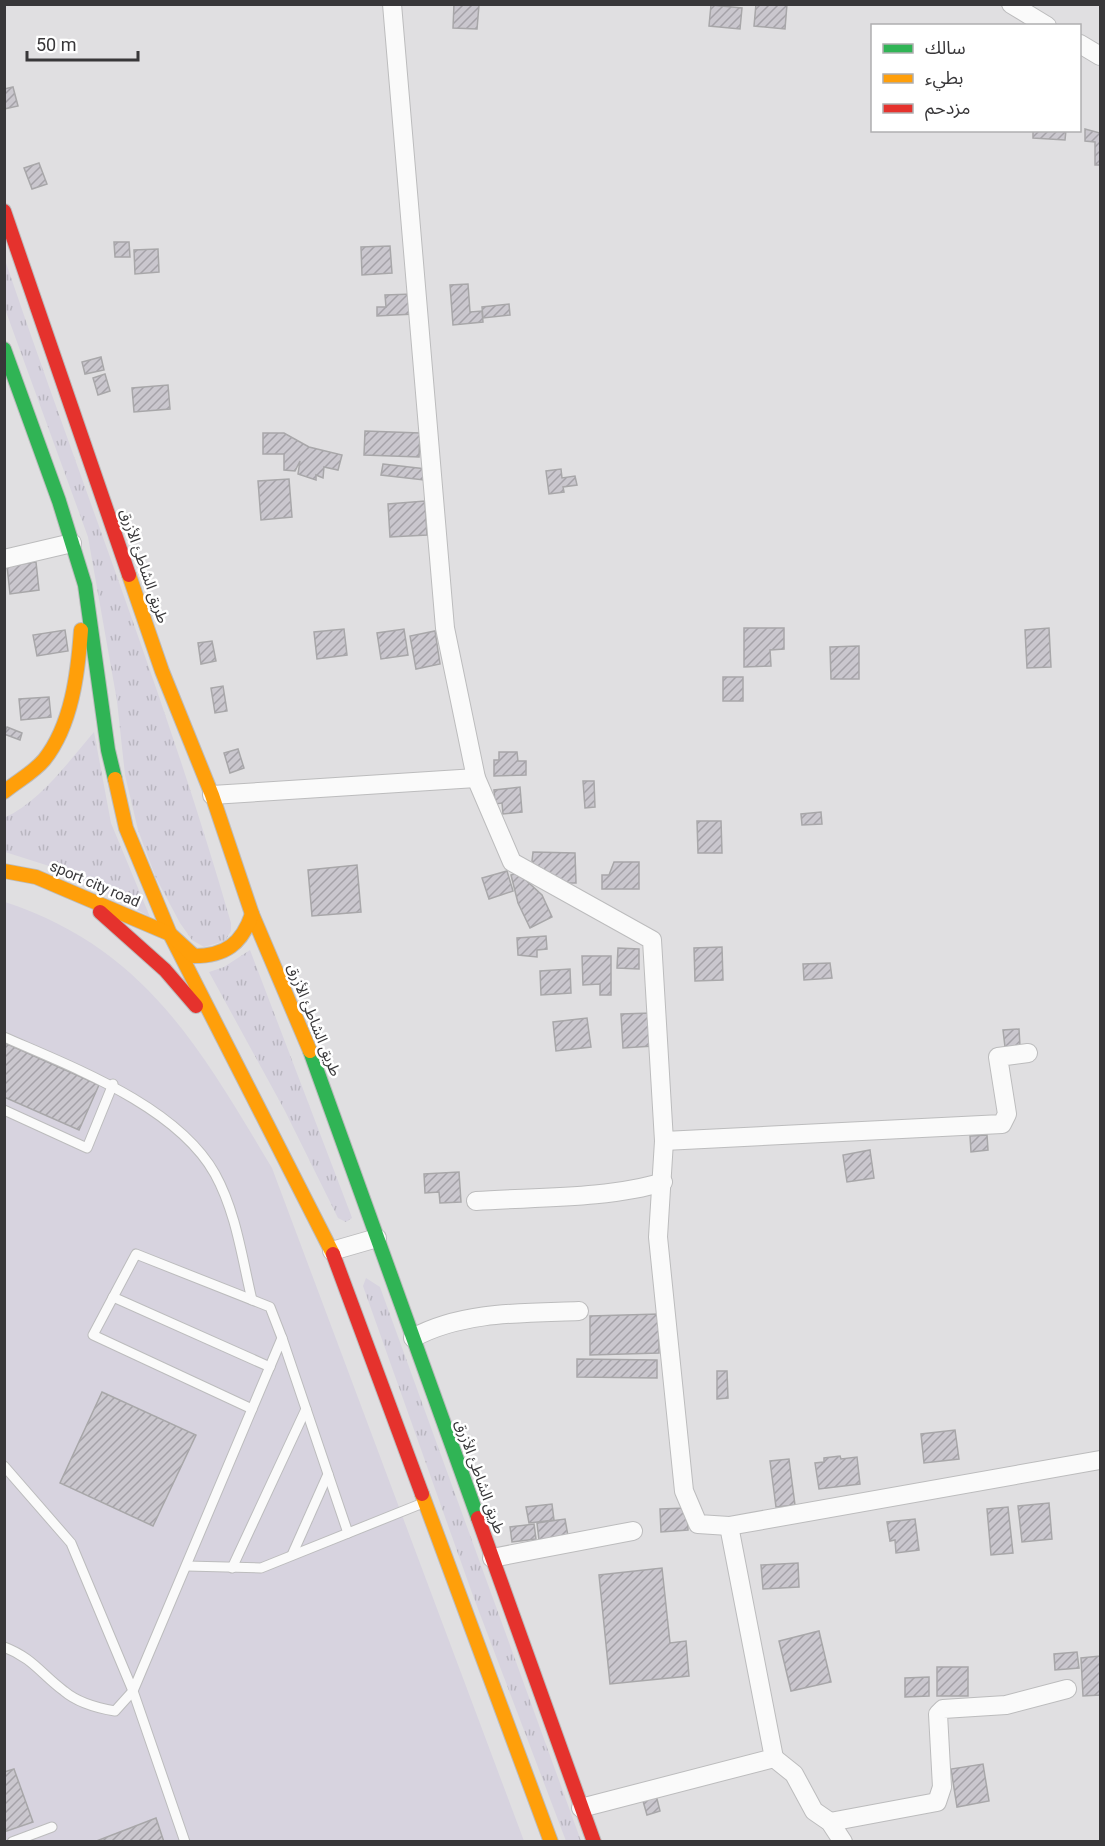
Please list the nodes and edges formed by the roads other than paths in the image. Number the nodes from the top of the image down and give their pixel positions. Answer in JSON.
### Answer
{"nodes":[{"id":1,"x":392,"y":4,"type":"edge"},
{"id":2,"x":1011,"y":4,"type":"edge"},
{"id":3,"x":1044,"y":24,"type":"edge"},
{"id":4,"x":1081,"y":45,"type":"edge"},
{"id":5,"x":1101,"y":56,"type":"edge"},
{"id":6,"x":4,"y":211,"type":"edge"},
{"id":7,"x":4,"y":348,"type":"edge"},
{"id":8,"x":72,"y":543,"type":"junction"},
{"id":9,"x":4,"y":559,"type":"edge"},
{"id":10,"x":85,"y":585,"type":"junction"},
{"id":11,"x":476,"y":778,"type":"junction"},
{"id":12,"x":4,"y":792,"type":"edge"},
{"id":13,"x":212,"y":795,"type":"junction"},
{"id":14,"x":4,"y":871,"type":"edge"},
{"id":15,"x":84,"y":897,"type":"junction"},
{"id":16,"x":252,"y":914,"type":"junction"},
{"id":17,"x":170,"y":934,"type":"junction"},
{"id":18,"x":220,"y":1034,"type":"junction"},
{"id":19,"x":4,"y":1037,"type":"edge"},
{"id":20,"x":1028,"y":1053,"type":"dead end"},
{"id":21,"x":113,"y":1084,"type":"junction"},
{"id":22,"x":4,"y":1110,"type":"edge"},
{"id":23,"x":664,"y":1141,"type":"junction"},
{"id":24,"x":663,"y":1182,"type":"junction"},
{"id":25,"x":476,"y":1201,"type":"dead end"},
{"id":26,"x":377,"y":1238,"type":"junction"},
{"id":27,"x":332,"y":1251,"type":"junction"},
{"id":28,"x":113,"y":1297,"type":"junction"},
{"id":29,"x":252,"y":1300,"type":"junction"},
{"id":30,"x":579,"y":1311,"type":"dead end"},
{"id":31,"x":282,"y":1338,"type":"junction"},
{"id":32,"x":413,"y":1338,"type":"junction"},
{"id":33,"x":270,"y":1367,"type":"junction"},
{"id":34,"x":252,"y":1409,"type":"junction"},
{"id":35,"x":306,"y":1409,"type":"junction"},
{"id":36,"x":1101,"y":1460,"type":"edge"},
{"id":37,"x":4,"y":1466,"type":"edge"},
{"id":38,"x":328,"y":1474,"type":"junction"},
{"id":39,"x":425,"y":1503,"type":"junction"},
{"id":40,"x":729,"y":1526,"type":"junction"},
{"id":41,"x":633,"y":1531,"type":"dead end"},
{"id":42,"x":348,"y":1533,"type":"junction"},
{"id":43,"x":292,"y":1555,"type":"junction"},
{"id":44,"x":492,"y":1558,"type":"junction"},
{"id":45,"x":187,"y":1566,"type":"junction"},
{"id":46,"x":232,"y":1568,"type":"junction"},
{"id":47,"x":4,"y":1647,"type":"edge"},
{"id":48,"x":1067,"y":1689,"type":"dead end"},
{"id":49,"x":134,"y":1691,"type":"junction"},
{"id":50,"x":774,"y":1758,"type":"junction"},
{"id":51,"x":581,"y":1808,"type":"junction"},
{"id":52,"x":830,"y":1822,"type":"junction"},
{"id":53,"x":52,"y":1827,"type":"dead end"},
{"id":54,"x":12,"y":1842,"type":"edge"},
{"id":55,"x":185,"y":1842,"type":"edge"},
{"id":56,"x":551,"y":1842,"type":"edge"},
{"id":57,"x":594,"y":1842,"type":"edge"},
{"id":58,"x":843,"y":1842,"type":"edge"}],
"edges":[{"from":1,"to":11,"type":"street"},
{"from":2,"to":3,"type":"street"},
{"from":4,"to":5,"type":"street"},
{"from":6,"to":13,"type":"main road","name":"طريق الشاطئ الأزرق"},
{"from":7,"to":8,"type":"main road"},
{"from":8,"to":9,"type":"street"},
{"from":8,"to":10,"type":"main road"},
{"from":10,"to":12,"type":"main road"},
{"from":10,"to":17,"type":"main road"},
{"from":11,"to":13,"type":"street"},
{"from":11,"to":23,"type":"street"},
{"from":13,"to":16,"type":"main road","name":"طريق الشاطئ الأزرق"},
{"from":14,"to":15,"type":"main road","name":"sport city road"},
{"from":15,"to":17,"type":"main road","name":"sport city road"},
{"from":15,"to":18,"type":"main road"},
{"from":16,"to":17,"type":"main road"},
{"from":16,"to":26,"type":"main road","name":"طريق الشاطئ الأزرق"},
{"from":17,"to":18,"type":"main road"},
{"from":18,"to":27,"type":"main road"},
{"from":19,"to":21,"type":"lane"},
{"from":20,"to":23,"type":"street"},
{"from":21,"to":22,"type":"lane"},
{"from":21,"to":29,"type":"lane"},
{"from":23,"to":24,"type":"street"},
{"from":24,"to":25,"type":"street"},
{"from":24,"to":40,"type":"street"},
{"from":26,"to":27,"type":"street"},
{"from":26,"to":32,"type":"main road","name":"طريق الشاطئ الأزرق"},
{"from":27,"to":39,"type":"main road"},
{"from":28,"to":29,"type":"lane"},
{"from":28,"to":33,"type":"lane"},
{"from":28,"to":34,"type":"lane"},
{"from":29,"to":31,"type":"lane"},
{"from":30,"to":32,"type":"street"},
{"from":31,"to":33,"type":"lane"},
{"from":31,"to":35,"type":"lane"},
{"from":32,"to":44,"type":"main road","name":"طريق الشاطئ الأزرق"},
{"from":33,"to":34,"type":"lane"},
{"from":34,"to":45,"type":"lane"},
{"from":35,"to":38,"type":"lane"},
{"from":35,"to":46,"type":"lane"},
{"from":36,"to":40,"type":"street"},
{"from":37,"to":49,"type":"lane"},
{"from":38,"to":42,"type":"lane"},
{"from":38,"to":43,"type":"lane"},
{"from":39,"to":42,"type":"lane"},
{"from":39,"to":56,"type":"main road"},
{"from":40,"to":50,"type":"street"},
{"from":41,"to":44,"type":"street"},
{"from":42,"to":43,"type":"lane"},
{"from":43,"to":46,"type":"lane"},
{"from":44,"to":51,"type":"main road","name":"طريق الشاطئ الأزرق"},
{"from":45,"to":46,"type":"lane"},
{"from":45,"to":49,"type":"lane"},
{"from":47,"to":49,"type":"lane"},
{"from":48,"to":52,"type":"street"},
{"from":49,"to":55,"type":"lane"},
{"from":50,"to":51,"type":"street"},
{"from":50,"to":52,"type":"street"},
{"from":51,"to":57,"type":"main road","name":"طريق الشاطئ الأزرق"},
{"from":52,"to":58,"type":"street"},
{"from":53,"to":54,"type":"lane"}]}
